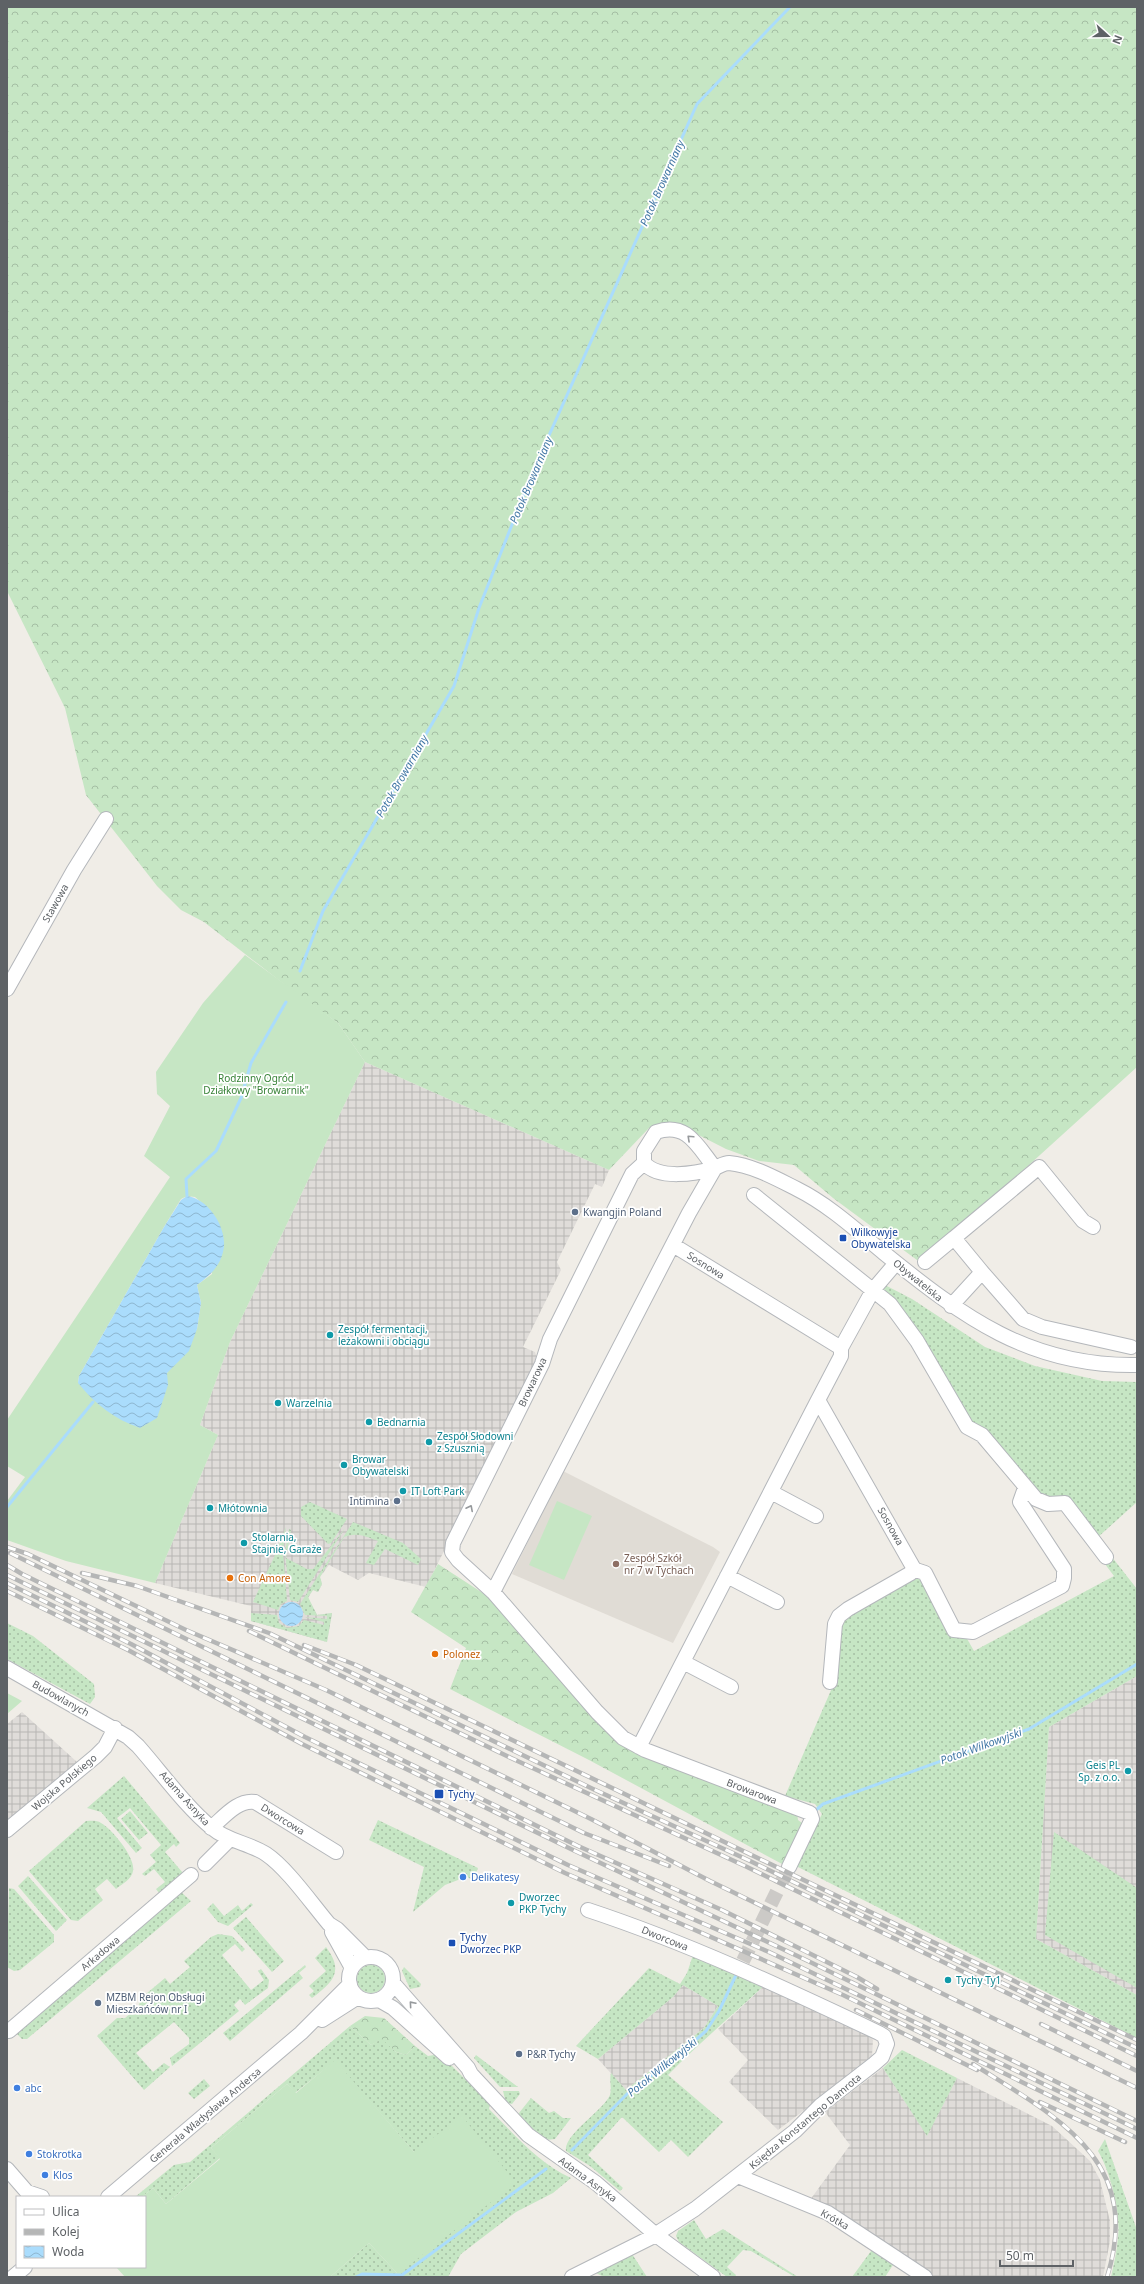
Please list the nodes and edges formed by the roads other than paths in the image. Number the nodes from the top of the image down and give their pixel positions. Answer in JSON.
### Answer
{"nodes":[{"id":1,"x":106,"y":819,"type":"dead end"},
{"id":2,"x":7,"y":989,"type":"edge"},
{"id":3,"x":644,"y":1163,"type":"junction"},
{"id":4,"x":715,"y":1168,"type":"junction"},
{"id":5,"x":754,"y":1195,"type":"dead end"},
{"id":6,"x":1092,"y":1227,"type":"dead end"},
{"id":7,"x":954,"y":1238,"type":"junction"},
{"id":8,"x":673,"y":1245,"type":"junction"},
{"id":9,"x":925,"y":1262,"type":"dead end"},
{"id":10,"x":896,"y":1263,"type":"junction"},
{"id":11,"x":982,"y":1272,"type":"junction"},
{"id":12,"x":873,"y":1290,"type":"junction"},
{"id":13,"x":951,"y":1306,"type":"junction"},
{"id":14,"x":1131,"y":1347,"type":"dead end"},
{"id":15,"x":841,"y":1348,"type":"junction"},
{"id":16,"x":1137,"y":1366,"type":"edge"},
{"id":17,"x":818,"y":1400,"type":"junction"},
{"id":18,"x":1025,"y":1488,"type":"junction"},
{"id":19,"x":771,"y":1492,"type":"junction"},
{"id":20,"x":816,"y":1516,"type":"dead end"},
{"id":21,"x":1106,"y":1557,"type":"dead end"},
{"id":22,"x":913,"y":1570,"type":"junction"},
{"id":23,"x":727,"y":1576,"type":"junction"},
{"id":24,"x":493,"y":1592,"type":"junction"},
{"id":25,"x":777,"y":1602,"type":"dead end"},
{"id":26,"x":683,"y":1662,"type":"junction"},
{"id":27,"x":7,"y":1668,"type":"edge"},
{"id":28,"x":830,"y":1682,"type":"dead end"},
{"id":29,"x":731,"y":1687,"type":"dead end"},
{"id":30,"x":114,"y":1728,"type":"junction"},
{"id":31,"x":639,"y":1747,"type":"junction"},
{"id":32,"x":211,"y":1828,"type":"junction"},
{"id":33,"x":7,"y":1830,"type":"edge"},
{"id":34,"x":230,"y":1839,"type":"junction"},
{"id":35,"x":336,"y":1852,"type":"dead end"},
{"id":36,"x":205,"y":1864,"type":"dead end"},
{"id":37,"x":789,"y":1867,"type":"tunnel mouth"},
{"id":38,"x":192,"y":1875,"type":"dead end"},
{"id":39,"x":588,"y":1910,"type":"dead end"},
{"id":40,"x":329,"y":1924,"type":"junction"},
{"id":41,"x":371,"y":1957,"type":"junction"},
{"id":42,"x":742,"y":1965,"type":"joint"},
{"id":43,"x":352,"y":1968,"type":"junction"},
{"id":44,"x":393,"y":1983,"type":"junction"},
{"id":45,"x":350,"y":1984,"type":"junction"},
{"id":46,"x":358,"y":1997,"type":"junction"},
{"id":47,"x":379,"y":2000,"type":"junction"},
{"id":48,"x":9,"y":2031,"type":"dead end"},
{"id":49,"x":301,"y":2033,"type":"junction"},
{"id":50,"x":470,"y":2074,"type":"junction"},
{"id":51,"x":7,"y":2169,"type":"edge"},
{"id":52,"x":738,"y":2176,"type":"junction"},
{"id":53,"x":28,"y":2195,"type":"edge"},
{"id":54,"x":109,"y":2196,"type":"edge"},
{"id":55,"x":656,"y":2235,"type":"junction"},
{"id":56,"x":24,"y":2268,"type":"edge"},
{"id":57,"x":13,"y":2277,"type":"edge"},
{"id":58,"x":572,"y":2277,"type":"edge"},
{"id":59,"x":713,"y":2277,"type":"edge"},
{"id":60,"x":925,"y":2277,"type":"edge"}],
"edges":[{"from":1,"to":2,"type":"street","name":"Stawowa"},
{"from":3,"to":4,"type":"street","name":"Obywatelska"},
{"from":4,"to":3,"type":"street","one_way":true},
{"from":24,"to":3,"type":"street","name":"Browarowa","one_way":true},
{"from":4,"to":8,"type":"street"},
{"from":4,"to":10,"type":"street","name":"Obywatelska"},
{"from":5,"to":12,"type":"street"},
{"from":6,"to":7,"type":"street"},
{"from":7,"to":9,"type":"street"},
{"from":7,"to":11,"type":"street"},
{"from":8,"to":15,"type":"street","name":"Sosnowa"},
{"from":8,"to":24,"type":"street"},
{"from":10,"to":12,"type":"street"},
{"from":10,"to":13,"type":"street","name":"Obywatelska"},
{"from":11,"to":13,"type":"street"},
{"from":11,"to":14,"type":"street"},
{"from":12,"to":15,"type":"street"},
{"from":12,"to":18,"type":"street"},
{"from":13,"to":16,"type":"street","name":"Obywatelska"},
{"from":15,"to":17,"type":"street"},
{"from":17,"to":19,"type":"street"},
{"from":17,"to":22,"type":"street","name":"Sosnowa"},
{"from":18,"to":21,"type":"street"},
{"from":18,"to":22,"type":"street"},
{"from":19,"to":20,"type":"street"},
{"from":19,"to":23,"type":"street"},
{"from":22,"to":28,"type":"street"},
{"from":23,"to":25,"type":"street"},
{"from":23,"to":26,"type":"street"},
{"from":24,"to":31,"type":"street","name":"Browarowa"},
{"from":26,"to":29,"type":"street"},
{"from":26,"to":31,"type":"street"},
{"from":27,"to":30,"type":"street","name":"Budowlanych"},
{"from":30,"to":32,"type":"street","name":"Adama Asnyka"},
{"from":30,"to":33,"type":"street","name":"Wojska Polskiego"},
{"from":31,"to":37,"type":"street","name":"Browarowa"},
{"from":32,"to":34,"type":"street","name":"Adama Asnyka"},
{"from":32,"to":35,"type":"street","name":"Dworcowa"},
{"from":34,"to":36,"type":"street"},
{"from":34,"to":40,"type":"street","name":"Adama Asnyka"},
{"from":38,"to":48,"type":"street","name":"Arkadowa"},
{"from":39,"to":42,"type":"street","name":"Dworcowa"},
{"from":40,"to":41,"type":"street","name":"Adama Asnyka"},
{"from":40,"to":43,"type":"street","name":"Adama Asnyka"},
{"from":41,"to":43,"type":"street"},
{"from":41,"to":44,"type":"street"},
{"from":42,"to":52,"type":"street","name":"Księdza Konstantego Damrota"},
{"from":43,"to":45,"type":"street"},
{"from":44,"to":47,"type":"street"},
{"from":50,"to":44,"type":"street","name":"Adama Asnyka","one_way":true},
{"from":45,"to":46,"type":"street"},
{"from":45,"to":49,"type":"street","name":"Generała Władysława Andersa"},
{"from":46,"to":47,"type":"street"},
{"from":46,"to":49,"type":"street","name":"Generała Władysława Andersa"},
{"from":47,"to":50,"type":"street","name":"Adama Asnyka"},
{"from":49,"to":54,"type":"street","name":"Generała Władysława Andersa"},
{"from":50,"to":55,"type":"street","name":"Adama Asnyka"},
{"from":51,"to":53,"type":"street"},
{"from":52,"to":55,"type":"street","name":"Księdza Konstantego Damrota"},
{"from":52,"to":60,"type":"street","name":"Krótka"},
{"from":55,"to":58,"type":"street","name":"Księdza Konstantego Damrota"},
{"from":55,"to":59,"type":"street","name":"Adama Asnyka"},
{"from":56,"to":57,"type":"street"}]}
